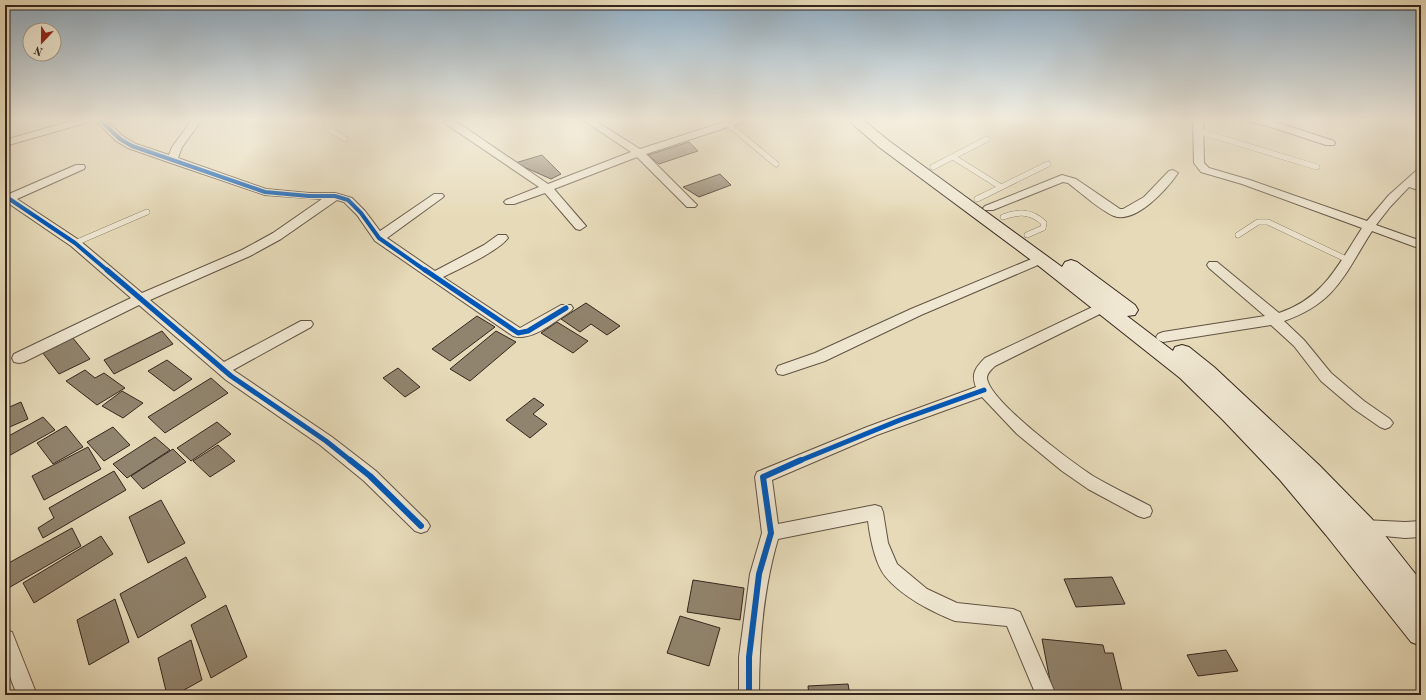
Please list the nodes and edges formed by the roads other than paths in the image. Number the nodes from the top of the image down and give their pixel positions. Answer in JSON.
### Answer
{"nodes":[{"id":1,"x":150,"y":153,"type":"edge"},
{"id":2,"x":175,"y":153,"type":"edge"},
{"id":3,"x":495,"y":153,"type":"edge"},
{"id":4,"x":639,"y":153,"type":"joint"},
{"id":5,"x":762,"y":153,"type":"edge"},
{"id":6,"x":896,"y":153,"type":"edge"},
{"id":7,"x":913,"y":153,"type":"edge"},
{"id":8,"x":961,"y":153,"type":"edge"},
{"id":9,"x":1199,"y":153,"type":"edge"},
{"id":10,"x":1273,"y":153,"type":"edge"},
{"id":11,"x":953,"y":157,"type":"junction"},
{"id":12,"x":172,"y":160,"type":"junction"},
{"id":13,"x":776,"y":164,"type":"dead end"},
{"id":14,"x":1048,"y":164,"type":"dead end"},
{"id":15,"x":80,"y":167,"type":"dead end"},
{"id":16,"x":932,"y":167,"type":"junction"},
{"id":17,"x":1317,"y":167,"type":"dead end"},
{"id":18,"x":1421,"y":172,"type":"edge"},
{"id":19,"x":1173,"y":173,"type":"dead end"},
{"id":20,"x":1408,"y":183,"type":"junction"},
{"id":21,"x":546,"y":187,"type":"junction"},
{"id":22,"x":1001,"y":188,"type":"junction"},
{"id":23,"x":1421,"y":188,"type":"edge"},
{"id":24,"x":335,"y":196,"type":"junction"},
{"id":25,"x":438,"y":196,"type":"dead end"},
{"id":26,"x":6,"y":198,"type":"edge"},
{"id":27,"x":510,"y":202,"type":"dead end"},
{"id":28,"x":691,"y":205,"type":"dead end"},
{"id":29,"x":990,"y":208,"type":"junction"},
{"id":30,"x":147,"y":212,"type":"dead end"},
{"id":31,"x":580,"y":226,"type":"dead end"},
{"id":32,"x":1369,"y":227,"type":"junction"},
{"id":33,"x":1238,"y":235,"type":"dead end"},
{"id":34,"x":380,"y":238,"type":"junction"},
{"id":35,"x":502,"y":238,"type":"dead end"},
{"id":36,"x":75,"y":243,"type":"junction"},
{"id":37,"x":1421,"y":245,"type":"edge"},
{"id":38,"x":1041,"y":260,"type":"junction"},
{"id":39,"x":1348,"y":260,"type":"junction"},
{"id":40,"x":1212,"y":265,"type":"dead end"},
{"id":41,"x":435,"y":276,"type":"junction"},
{"id":42,"x":140,"y":299,"type":"junction"},
{"id":43,"x":1103,"y":307,"type":"junction"},
{"id":44,"x":566,"y":308,"type":"dead end"},
{"id":45,"x":1275,"y":319,"type":"junction"},
{"id":46,"x":306,"y":324,"type":"dead end"},
{"id":47,"x":1163,"y":337,"type":"junction"},
{"id":48,"x":19,"y":358,"type":"dead end"},
{"id":49,"x":223,"y":369,"type":"junction"},
{"id":50,"x":783,"y":370,"type":"dead end"},
{"id":51,"x":984,"y":390,"type":"junction"},
{"id":52,"x":1385,"y":423,"type":"dead end"},
{"id":53,"x":1144,"y":511,"type":"dead end"},
{"id":54,"x":421,"y":526,"type":"dead end"},
{"id":55,"x":1362,"y":527,"type":"junction"},
{"id":56,"x":1421,"y":529,"type":"edge"},
{"id":57,"x":771,"y":533,"type":"junction"},
{"id":58,"x":1421,"y":601,"type":"edge"},
{"id":59,"x":1421,"y":633,"type":"edge"},
{"id":60,"x":5,"y":639,"type":"edge"},
{"id":61,"x":28,"y":695,"type":"edge"},
{"id":62,"x":749,"y":695,"type":"edge"},
{"id":63,"x":1046,"y":695,"type":"edge"}],
"edges":[{"from":1,"to":12,"type":"street"},
{"from":2,"to":12,"type":"street"},
{"from":3,"to":21,"type":"street"},
{"from":4,"to":21,"type":"street"},
{"from":4,"to":28,"type":"street"},
{"from":5,"to":13,"type":"lane"},
{"from":6,"to":38,"type":"main road"},
{"from":7,"to":16,"type":"main road"},
{"from":8,"to":11,"type":"lane"},
{"from":9,"to":32,"type":"street"},
{"from":10,"to":17,"type":"lane"},
{"from":11,"to":16,"type":"lane"},
{"from":11,"to":22,"type":"lane"},
{"from":12,"to":24,"type":"street"},
{"from":14,"to":22,"type":"lane"},
{"from":15,"to":26,"type":"street"},
{"from":16,"to":29,"type":"main road"},
{"from":18,"to":20,"type":"street"},
{"from":19,"to":29,"type":"street"},
{"from":20,"to":23,"type":"street"},
{"from":20,"to":32,"type":"street"},
{"from":21,"to":27,"type":"street"},
{"from":21,"to":31,"type":"street"},
{"from":22,"to":29,"type":"lane"},
{"from":24,"to":34,"type":"street"},
{"from":24,"to":42,"type":"street"},
{"from":25,"to":34,"type":"street"},
{"from":26,"to":36,"type":"street"},
{"from":29,"to":47,"type":"main road"},
{"from":30,"to":36,"type":"lane"},
{"from":32,"to":37,"type":"street"},
{"from":32,"to":39,"type":"street"},
{"from":33,"to":39,"type":"lane"},
{"from":34,"to":41,"type":"street"},
{"from":35,"to":41,"type":"street"},
{"from":36,"to":42,"type":"street"},
{"from":38,"to":43,"type":"main road"},
{"from":38,"to":50,"type":"street"},
{"from":39,"to":45,"type":"street"},
{"from":40,"to":45,"type":"street"},
{"from":41,"to":44,"type":"street"},
{"from":42,"to":48,"type":"street"},
{"from":42,"to":49,"type":"street"},
{"from":43,"to":51,"type":"street"},
{"from":43,"to":59,"type":"main road"},
{"from":45,"to":47,"type":"street"},
{"from":45,"to":52,"type":"street"},
{"from":46,"to":49,"type":"street"},
{"from":47,"to":55,"type":"main road"},
{"from":49,"to":54,"type":"street"},
{"from":51,"to":53,"type":"street"},
{"from":51,"to":57,"type":"street"},
{"from":55,"to":56,"type":"street"},
{"from":55,"to":58,"type":"main road"},
{"from":57,"to":62,"type":"street"},
{"from":57,"to":63,"type":"street"},
{"from":60,"to":61,"type":"street"}]}
